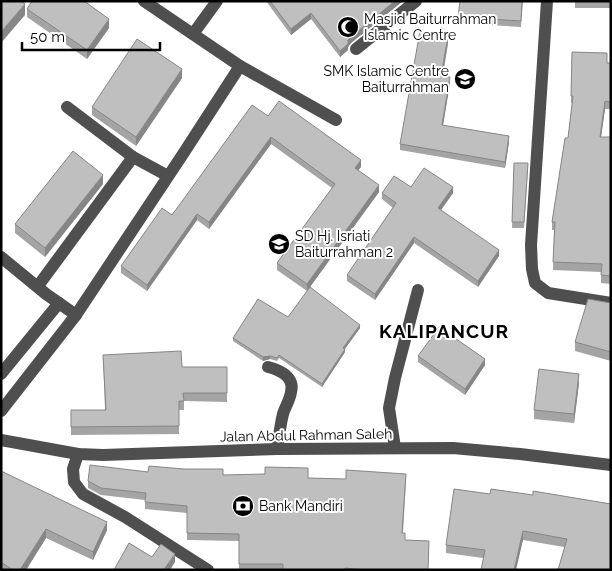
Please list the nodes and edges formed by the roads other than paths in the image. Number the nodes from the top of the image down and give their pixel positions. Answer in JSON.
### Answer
{"nodes":[{"id":1,"x":144,"y":1,"type":"edge"},
{"id":2,"x":217,"y":1,"type":"edge"},
{"id":3,"x":416,"y":1,"type":"edge"},
{"id":4,"x":547,"y":1,"type":"edge"},
{"id":5,"x":193,"y":34,"type":"junction"},
{"id":6,"x":356,"y":49,"type":"dead end"},
{"id":7,"x":240,"y":66,"type":"junction"},
{"id":8,"x":68,"y":107,"type":"dead end"},
{"id":9,"x":336,"y":120,"type":"dead end"},
{"id":10,"x":133,"y":158,"type":"junction"},
{"id":11,"x":168,"y":176,"type":"junction"},
{"id":12,"x":1,"y":257,"type":"edge"},
{"id":13,"x":38,"y":286,"type":"junction"},
{"id":14,"x":418,"y":290,"type":"dead end"},
{"id":15,"x":59,"y":303,"type":"junction"},
{"id":16,"x":611,"y":303,"type":"edge"},
{"id":17,"x":76,"y":315,"type":"junction"},
{"id":18,"x":268,"y":367,"type":"dead end"},
{"id":19,"x":1,"y":374,"type":"edge"},
{"id":20,"x":1,"y":411,"type":"edge"},
{"id":21,"x":1,"y":440,"type":"edge"},
{"id":22,"x":395,"y":448,"type":"junction"},
{"id":23,"x":277,"y":449,"type":"junction"},
{"id":24,"x":78,"y":454,"type":"junction"},
{"id":25,"x":611,"y":465,"type":"edge"},
{"id":26,"x":208,"y":570,"type":"edge"}],
"edges":[{"from":1,"to":5,"type":"street"},
{"from":2,"to":5,"type":"street"},
{"from":3,"to":6,"type":"street"},
{"from":4,"to":16,"type":"street"},
{"from":5,"to":7,"type":"street"},
{"from":7,"to":9,"type":"street"},
{"from":7,"to":11,"type":"street"},
{"from":8,"to":10,"type":"street"},
{"from":10,"to":11,"type":"street"},
{"from":10,"to":13,"type":"street"},
{"from":11,"to":17,"type":"street"},
{"from":12,"to":13,"type":"street"},
{"from":13,"to":15,"type":"street"},
{"from":14,"to":22,"type":"street"},
{"from":15,"to":17,"type":"street"},
{"from":15,"to":19,"type":"street"},
{"from":17,"to":20,"type":"street"},
{"from":18,"to":23,"type":"street"},
{"from":21,"to":24,"type":"street","name":"Jalan Abdul Rahman Saleh"},
{"from":22,"to":23,"type":"street","name":"Jalan Abdul Rahman Saleh"},
{"from":22,"to":25,"type":"street","name":"Jalan Abdul Rahman Saleh"},
{"from":23,"to":24,"type":"street","name":"Jalan Abdul Rahman Saleh"},
{"from":24,"to":26,"type":"street"}]}
